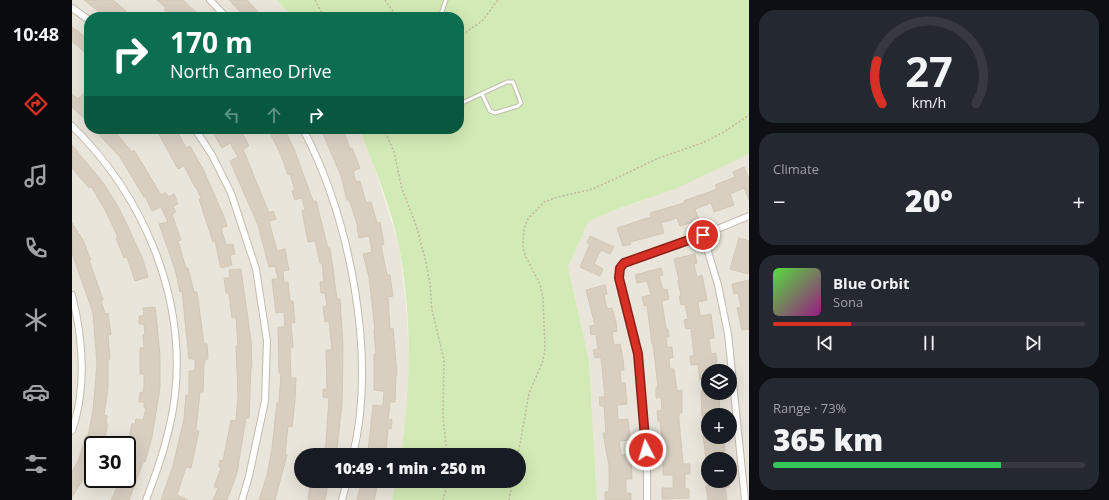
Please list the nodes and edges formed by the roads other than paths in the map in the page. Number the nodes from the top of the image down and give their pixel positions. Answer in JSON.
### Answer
{"nodes":[{"id":1,"x":210,"y":0,"type":"edge"},
{"id":2,"x":446,"y":0,"type":"edge"},
{"id":3,"x":72,"y":8,"type":"edge"},
{"id":4,"x":221,"y":12,"type":"edge"},
{"id":5,"x":442,"y":12,"type":"edge"},
{"id":6,"x":84,"y":16,"type":"edge"},
{"id":7,"x":482,"y":94,"type":"junction"},
{"id":8,"x":464,"y":102,"type":"edge"},
{"id":9,"x":72,"y":126,"type":"edge"},
{"id":10,"x":198,"y":134,"type":"edge"},
{"id":11,"x":305,"y":134,"type":"edge"},
{"id":12,"x":749,"y":216,"type":"edge"},
{"id":13,"x":703,"y":235,"type":"junction"},
{"id":14,"x":72,"y":295,"type":"edge"},
{"id":15,"x":72,"y":431,"type":"edge"},
{"id":16,"x":354,"y":448,"type":"edge"},
{"id":17,"x":345,"y":488,"type":"edge"},
{"id":18,"x":146,"y":500,"type":"edge"},
{"id":19,"x":242,"y":500,"type":"edge"},
{"id":20,"x":342,"y":500,"type":"edge"},
{"id":21,"x":646,"y":500,"type":"edge"},
{"id":22,"x":745,"y":500,"type":"edge"}],
"edges":[{"from":1,"to":4,"type":"street"},
{"from":2,"to":5,"type":"lane"},
{"from":3,"to":6,"type":"street"},
{"from":7,"to":7,"type":"lane"},
{"from":7,"to":8,"type":"lane"},
{"from":9,"to":18,"type":"street"},
{"from":10,"to":19,"type":"street"},
{"from":11,"to":16,"type":"street"},
{"from":12,"to":13,"type":"street"},
{"from":13,"to":21,"type":"street"},
{"from":13,"to":22,"type":"street"},
{"from":14,"to":15,"type":"street"},
{"from":17,"to":20,"type":"street"}]}
